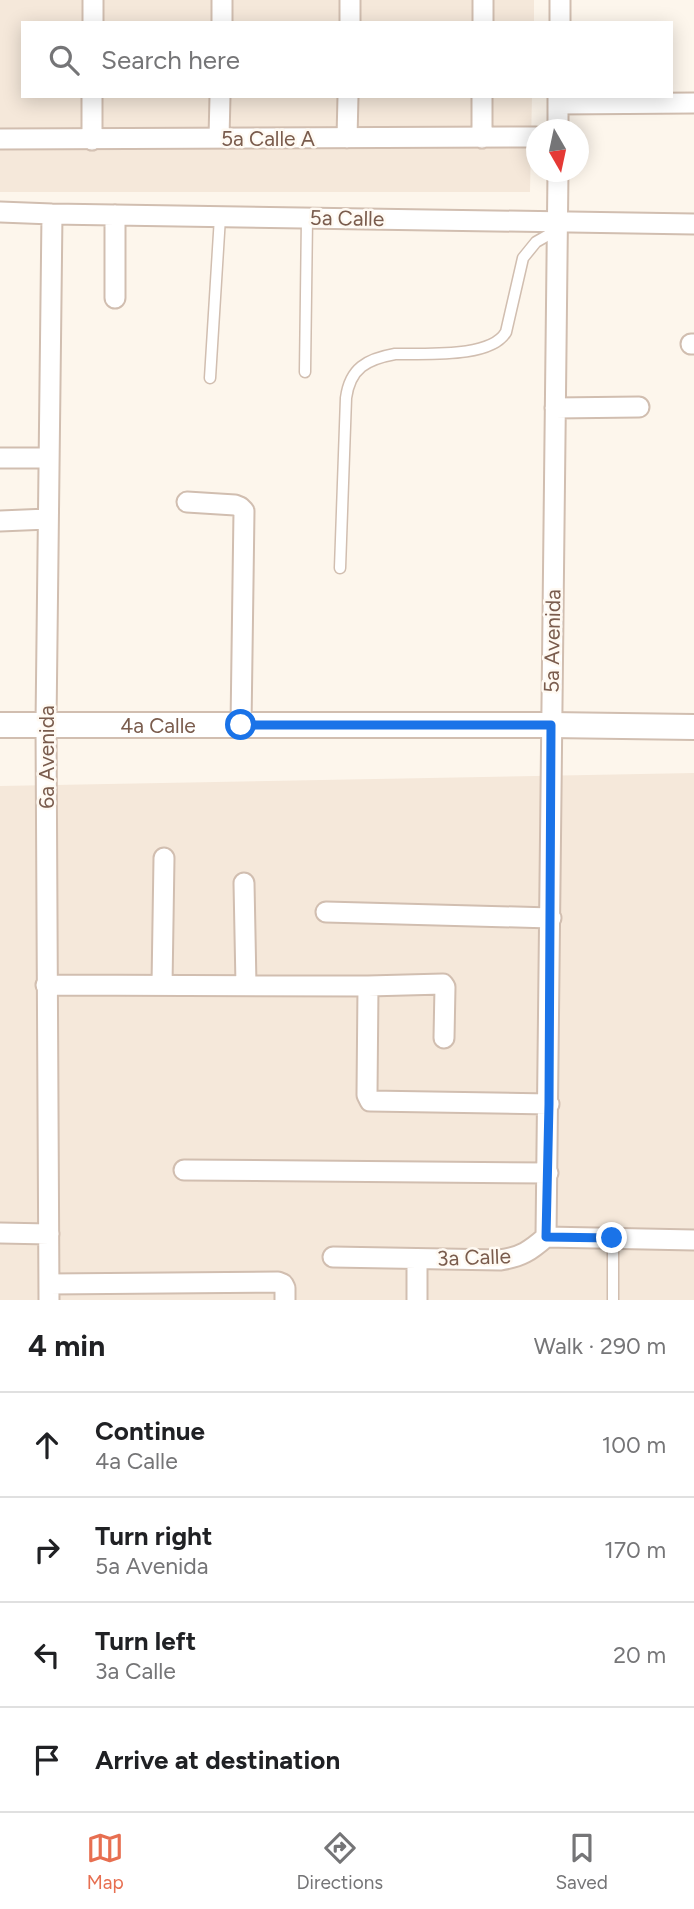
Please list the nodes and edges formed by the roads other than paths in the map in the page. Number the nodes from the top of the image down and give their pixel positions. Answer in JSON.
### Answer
{"nodes":[{"id":1,"x":93,"y":0,"type":"edge"},
{"id":2,"x":222,"y":0,"type":"edge"},
{"id":3,"x":350,"y":0,"type":"edge"},
{"id":4,"x":483,"y":0,"type":"edge"},
{"id":5,"x":560,"y":0,"type":"edge"},
{"id":6,"x":93,"y":21,"type":"edge"},
{"id":7,"x":222,"y":21,"type":"edge"},
{"id":8,"x":350,"y":21,"type":"edge"},
{"id":9,"x":483,"y":21,"type":"edge"},
{"id":10,"x":559,"y":21,"type":"edge"},
{"id":11,"x":92,"y":98,"type":"edge"},
{"id":12,"x":220,"y":98,"type":"edge"},
{"id":13,"x":348,"y":98,"type":"edge"},
{"id":14,"x":482,"y":98,"type":"edge"},
{"id":15,"x":558,"y":100,"type":"edge"},
{"id":16,"x":694,"y":103,"type":"edge"},
{"id":17,"x":558,"y":119,"type":"edge"},
{"id":18,"x":526,"y":137,"type":"edge"},
{"id":19,"x":219,"y":138,"type":"junction"},
{"id":20,"x":347,"y":138,"type":"junction"},
{"id":21,"x":482,"y":138,"type":"junction"},
{"id":22,"x":0,"y":139,"type":"edge"},
{"id":23,"x":92,"y":140,"type":"junction"},
{"id":24,"x":558,"y":182,"type":"edge"},
{"id":25,"x":0,"y":212,"type":"edge"},
{"id":26,"x":52,"y":214,"type":"junction"},
{"id":27,"x":115,"y":215,"type":"junction"},
{"id":28,"x":220,"y":217,"type":"junction"},
{"id":29,"x":307,"y":218,"type":"junction"},
{"id":30,"x":694,"y":224,"type":"edge"},
{"id":31,"x":558,"y":226,"type":"junction"},
{"id":32,"x":115,"y":299,"type":"dead end"},
{"id":33,"x":305,"y":372,"type":"dead end"},
{"id":34,"x":210,"y":378,"type":"dead end"},
{"id":35,"x":639,"y":407,"type":"dead end"},
{"id":36,"x":555,"y":408,"type":"junction"},
{"id":37,"x":0,"y":458,"type":"edge"},
{"id":38,"x":49,"y":458,"type":"junction"},
{"id":39,"x":187,"y":502,"type":"dead end"},
{"id":40,"x":48,"y":519,"type":"junction"},
{"id":41,"x":0,"y":521,"type":"edge"},
{"id":42,"x":340,"y":568,"type":"dead end"},
{"id":43,"x":46,"y":724,"type":"junction"},
{"id":44,"x":0,"y":725,"type":"edge"},
{"id":45,"x":241,"y":725,"type":"junction"},
{"id":46,"x":551,"y":725,"type":"junction"},
{"id":47,"x":694,"y":727,"type":"edge"},
{"id":48,"x":164,"y":858,"type":"dead end"},
{"id":49,"x":244,"y":883,"type":"dead end"},
{"id":50,"x":326,"y":912,"type":"dead end"},
{"id":51,"x":551,"y":918,"type":"junction"},
{"id":52,"x":46,"y":985,"type":"junction"},
{"id":53,"x":162,"y":985,"type":"junction"},
{"id":54,"x":246,"y":985,"type":"junction"},
{"id":55,"x":368,"y":986,"type":"junction"},
{"id":56,"x":444,"y":1038,"type":"dead end"},
{"id":57,"x":549,"y":1104,"type":"junction"},
{"id":58,"x":184,"y":1170,"type":"dead end"},
{"id":59,"x":548,"y":1173,"type":"junction"},
{"id":60,"x":0,"y":1233,"type":"edge"},
{"id":61,"x":49,"y":1234,"type":"junction"},
{"id":62,"x":546,"y":1237,"type":"junction"},
{"id":63,"x":612,"y":1238,"type":"junction"},
{"id":64,"x":694,"y":1240,"type":"edge"},
{"id":65,"x":333,"y":1257,"type":"dead end"},
{"id":66,"x":416,"y":1259,"type":"junction"},
{"id":67,"x":49,"y":1292,"type":"edge"},
{"id":68,"x":285,"y":1300,"type":"edge"},
{"id":69,"x":417,"y":1300,"type":"edge"},
{"id":70,"x":613,"y":1300,"type":"edge"}],
"edges":[{"from":1,"to":6,"type":"street"},
{"from":2,"to":7,"type":"street"},
{"from":3,"to":8,"type":"street"},
{"from":4,"to":9,"type":"street"},
{"from":5,"to":10,"type":"street"},
{"from":11,"to":23,"type":"street"},
{"from":12,"to":19,"type":"street"},
{"from":13,"to":20,"type":"street"},
{"from":14,"to":21,"type":"street"},
{"from":15,"to":16,"type":"street"},
{"from":15,"to":17,"type":"street"},
{"from":18,"to":21,"type":"street","name":"5a Calle A"},
{"from":19,"to":20,"type":"street","name":"5a Calle A"},
{"from":19,"to":23,"type":"street","name":"5a Calle A"},
{"from":20,"to":21,"type":"street","name":"5a Calle A"},
{"from":22,"to":23,"type":"street","name":"5a Calle A"},
{"from":24,"to":31,"type":"street","name":"5a Avenida"},
{"from":25,"to":26,"type":"street","name":"5a Calle"},
{"from":26,"to":27,"type":"street","name":"5a Calle"},
{"from":26,"to":38,"type":"street","name":"6a Avenida"},
{"from":27,"to":28,"type":"street","name":"5a Calle"},
{"from":27,"to":32,"type":"street"},
{"from":28,"to":29,"type":"street","name":"5a Calle"},
{"from":28,"to":34,"type":"lane"},
{"from":29,"to":31,"type":"street","name":"5a Calle"},
{"from":29,"to":33,"type":"lane"},
{"from":30,"to":31,"type":"street","name":"5a Calle"},
{"from":31,"to":36,"type":"street","name":"5a Avenida"},
{"from":31,"to":42,"type":"lane"},
{"from":35,"to":36,"type":"street"},
{"from":36,"to":46,"type":"street","name":"5a Avenida"},
{"from":37,"to":38,"type":"street"},
{"from":38,"to":40,"type":"street","name":"6a Avenida"},
{"from":39,"to":45,"type":"street"},
{"from":40,"to":41,"type":"street"},
{"from":40,"to":43,"type":"street","name":"6a Avenida"},
{"from":43,"to":44,"type":"street","name":"4a Calle"},
{"from":43,"to":45,"type":"street","name":"4a Calle"},
{"from":43,"to":52,"type":"street","name":"6a Avenida"},
{"from":45,"to":46,"type":"street","name":"4a Calle"},
{"from":46,"to":47,"type":"street","name":"4a Calle"},
{"from":46,"to":51,"type":"street","name":"5a Avenida"},
{"from":48,"to":53,"type":"street"},
{"from":49,"to":54,"type":"street"},
{"from":50,"to":51,"type":"street"},
{"from":51,"to":57,"type":"street","name":"5a Avenida"},
{"from":52,"to":53,"type":"street"},
{"from":52,"to":61,"type":"street","name":"6a Avenida"},
{"from":53,"to":54,"type":"street"},
{"from":54,"to":55,"type":"street"},
{"from":55,"to":56,"type":"street"},
{"from":55,"to":57,"type":"street"},
{"from":57,"to":59,"type":"street","name":"5a Avenida"},
{"from":58,"to":59,"type":"street"},
{"from":59,"to":62,"type":"street","name":"5a Avenida"},
{"from":60,"to":61,"type":"street"},
{"from":61,"to":67,"type":"street","name":"6a Avenida"},
{"from":62,"to":63,"type":"street"},
{"from":62,"to":66,"type":"street","name":"3a Calle"},
{"from":63,"to":64,"type":"street"},
{"from":63,"to":70,"type":"lane"},
{"from":65,"to":66,"type":"street","name":"3a Calle"},
{"from":66,"to":69,"type":"street"},
{"from":67,"to":68,"type":"street"}]}
